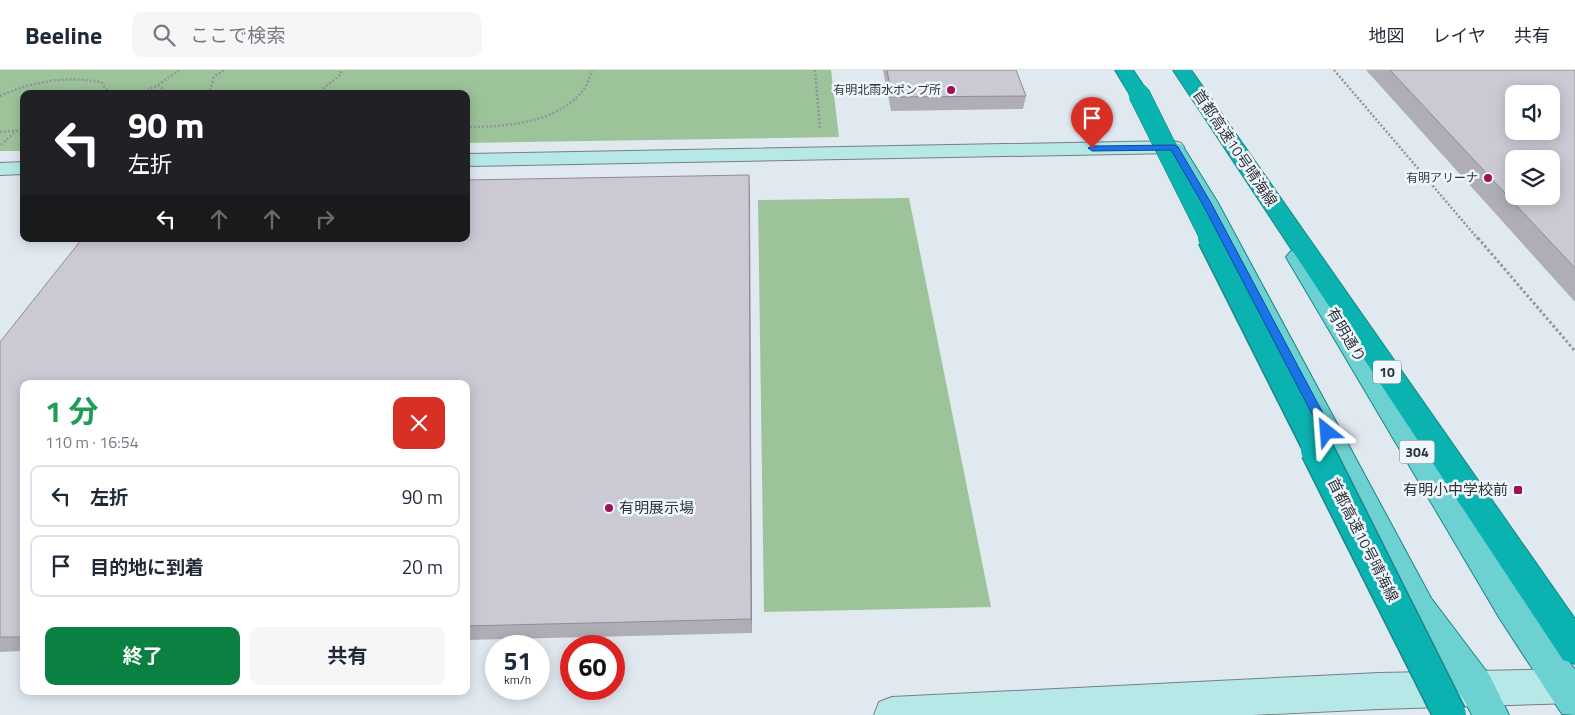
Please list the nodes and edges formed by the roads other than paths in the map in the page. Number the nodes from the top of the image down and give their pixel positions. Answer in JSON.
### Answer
{"nodes":[{"id":1,"x":1182,"y":70,"type":"edge"},
{"id":2,"x":1130,"y":76,"type":"edge"},
{"id":3,"x":1174,"y":147,"type":"junction"},
{"id":4,"x":470,"y":160,"type":"edge"},
{"id":5,"x":20,"y":168,"type":"edge"},
{"id":6,"x":0,"y":169,"type":"edge"},
{"id":7,"x":1575,"y":648,"type":"edge"},
{"id":8,"x":1572,"y":691,"type":"edge"},
{"id":9,"x":1484,"y":701,"type":"edge"},
{"id":10,"x":892,"y":715,"type":"edge"},
{"id":11,"x":1450,"y":715,"type":"edge"}],
"edges":[{"from":1,"to":7,"type":"highway","name":"首都高速10号晴海線","number":"10"},
{"from":1,"to":8,"type":"main road","name":"有明通り","number":"304"},
{"from":2,"to":3,"type":"main road"},
{"from":2,"to":11,"type":"highway","name":"首都高速10号晴海線","bridge":true},
{"from":3,"to":4,"type":"street"},
{"from":3,"to":9,"type":"main road"},
{"from":5,"to":6,"type":"street"},
{"from":8,"to":9,"type":"street"},
{"from":9,"to":10,"type":"street"}]}
